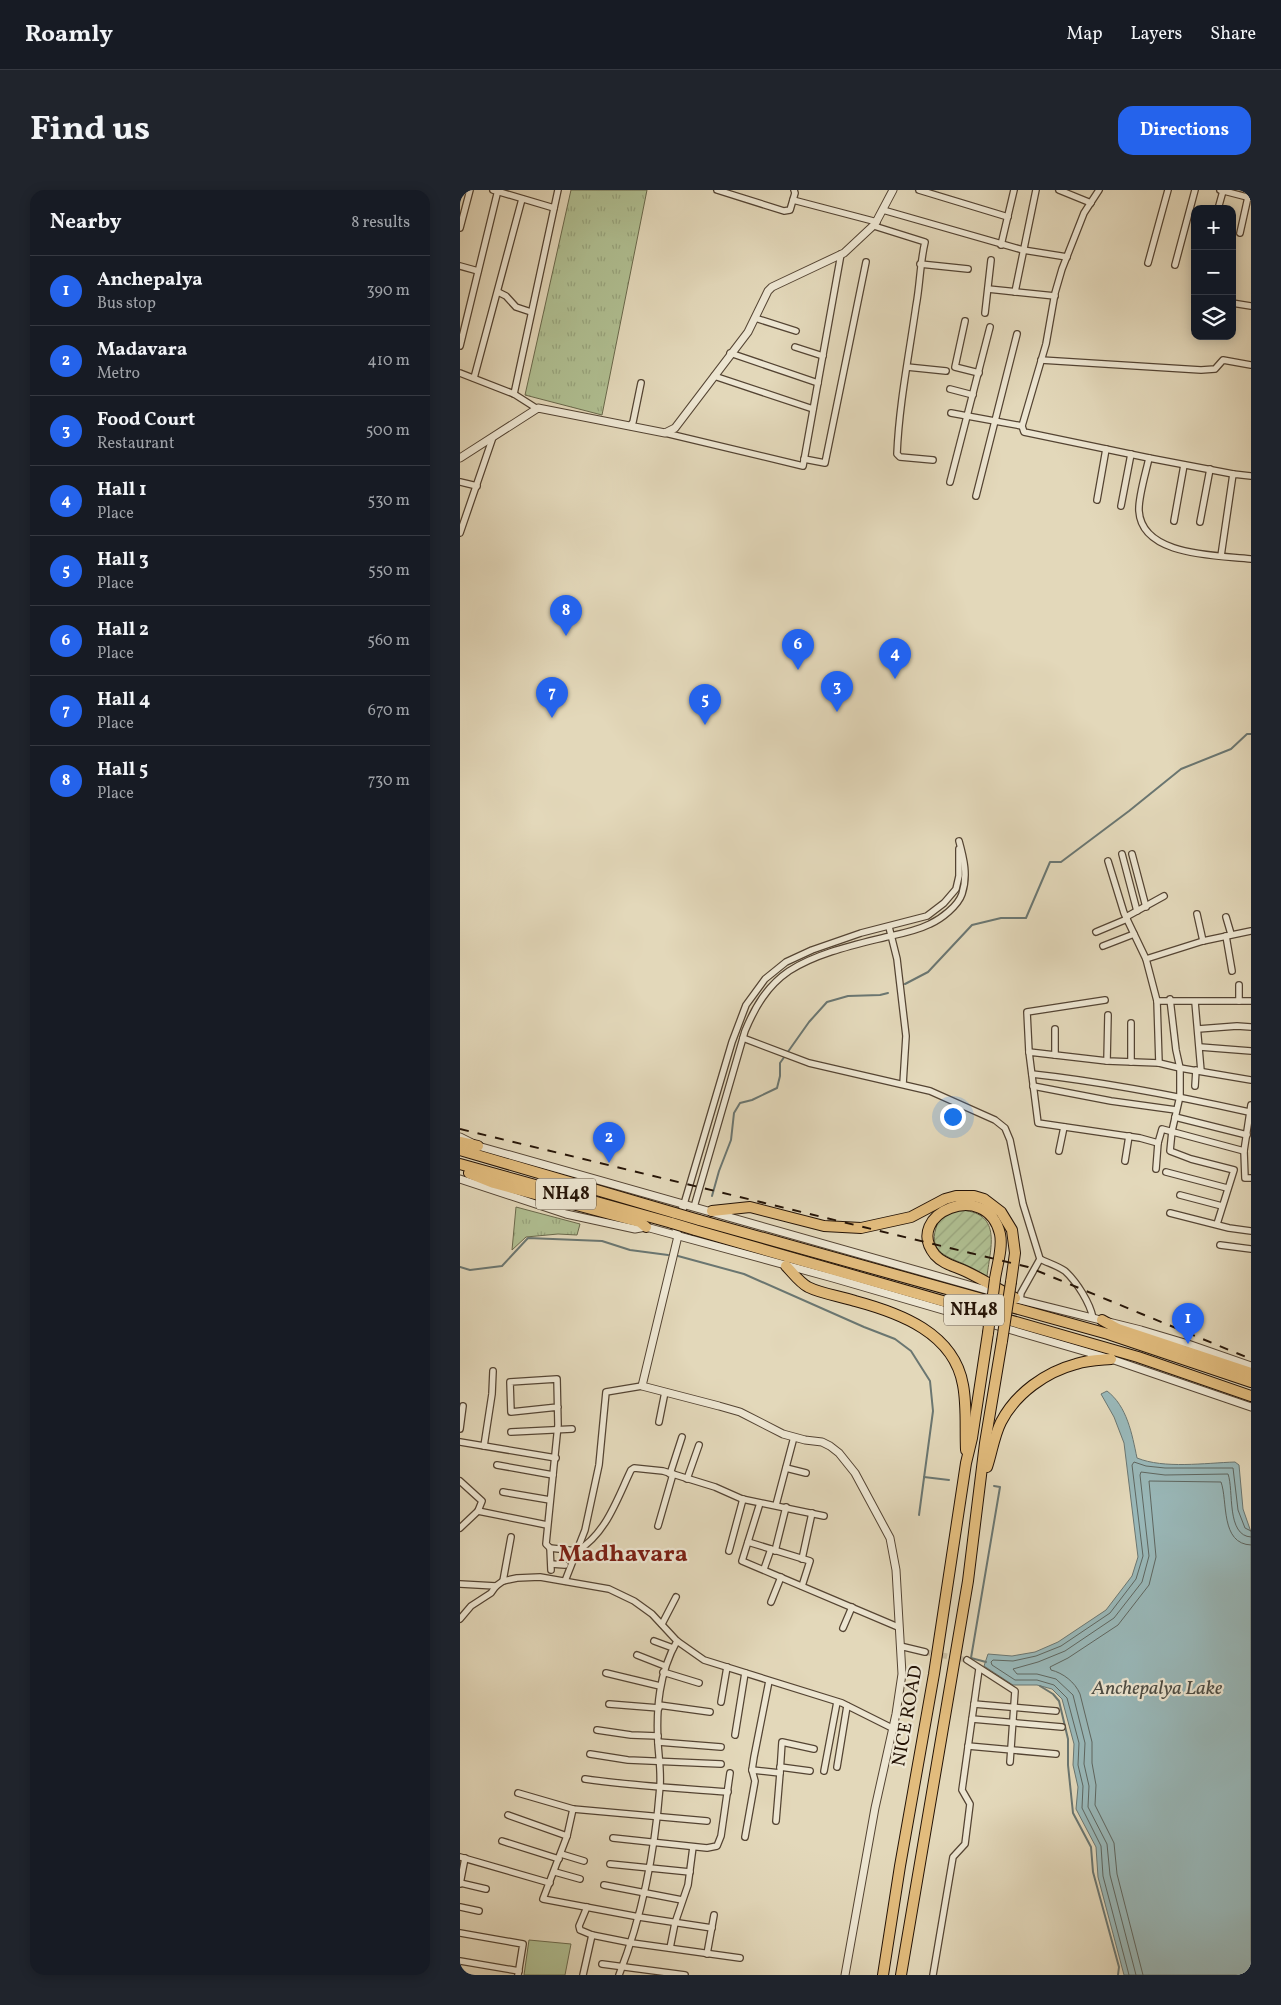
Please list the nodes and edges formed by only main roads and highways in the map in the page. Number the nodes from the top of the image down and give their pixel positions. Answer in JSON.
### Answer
{"nodes":[{"id":1,"x":460,"y":1142,"type":"edge"},
{"id":2,"x":478,"y":1146,"type":"road end"},
{"id":3,"x":460,"y":1150,"type":"edge"},
{"id":4,"x":460,"y":1164,"type":"edge"},
{"id":5,"x":460,"y":1168,"type":"edge"},
{"id":6,"x":712,"y":1211,"type":"road end"},
{"id":7,"x":673,"y":1218,"type":"junction"},
{"id":8,"x":646,"y":1227,"type":"road end"},
{"id":9,"x":786,"y":1266,"type":"road end"},
{"id":10,"x":1018,"y":1299,"type":"road end"},
{"id":11,"x":1097,"y":1319,"type":"road end"},
{"id":12,"x":1111,"y":1359,"type":"road end"},
{"id":13,"x":1251,"y":1373,"type":"edge"},
{"id":14,"x":1251,"y":1382,"type":"edge"},
{"id":15,"x":1251,"y":1396,"type":"edge"},
{"id":16,"x":966,"y":1463,"type":"junction"},
{"id":17,"x":981,"y":1482,"type":"junction"},
{"id":18,"x":883,"y":1975,"type":"edge"},
{"id":19,"x":901,"y":1975,"type":"edge"}],
"edges":[{"from":1,"to":2,"type":"highway"},
{"from":3,"to":7,"type":"highway","number":"NH48"},
{"from":4,"to":7,"type":"highway","number":"NH48"},
{"from":5,"to":8,"type":"highway"},
{"from":6,"to":17,"type":"highway","bridge":true},
{"from":7,"to":14,"type":"highway","number":"NH48","bridge":true},
{"from":7,"to":15,"type":"highway","number":"NH48","bridge":true},
{"from":9,"to":16,"type":"highway"},
{"from":10,"to":16,"type":"highway","bridge":true},
{"from":11,"to":13,"type":"highway"},
{"from":12,"to":17,"type":"highway"},
{"from":16,"to":18,"type":"highway","name":"NICE ROAD"},
{"from":17,"to":19,"type":"highway","name":"NICE ROAD"}]}
